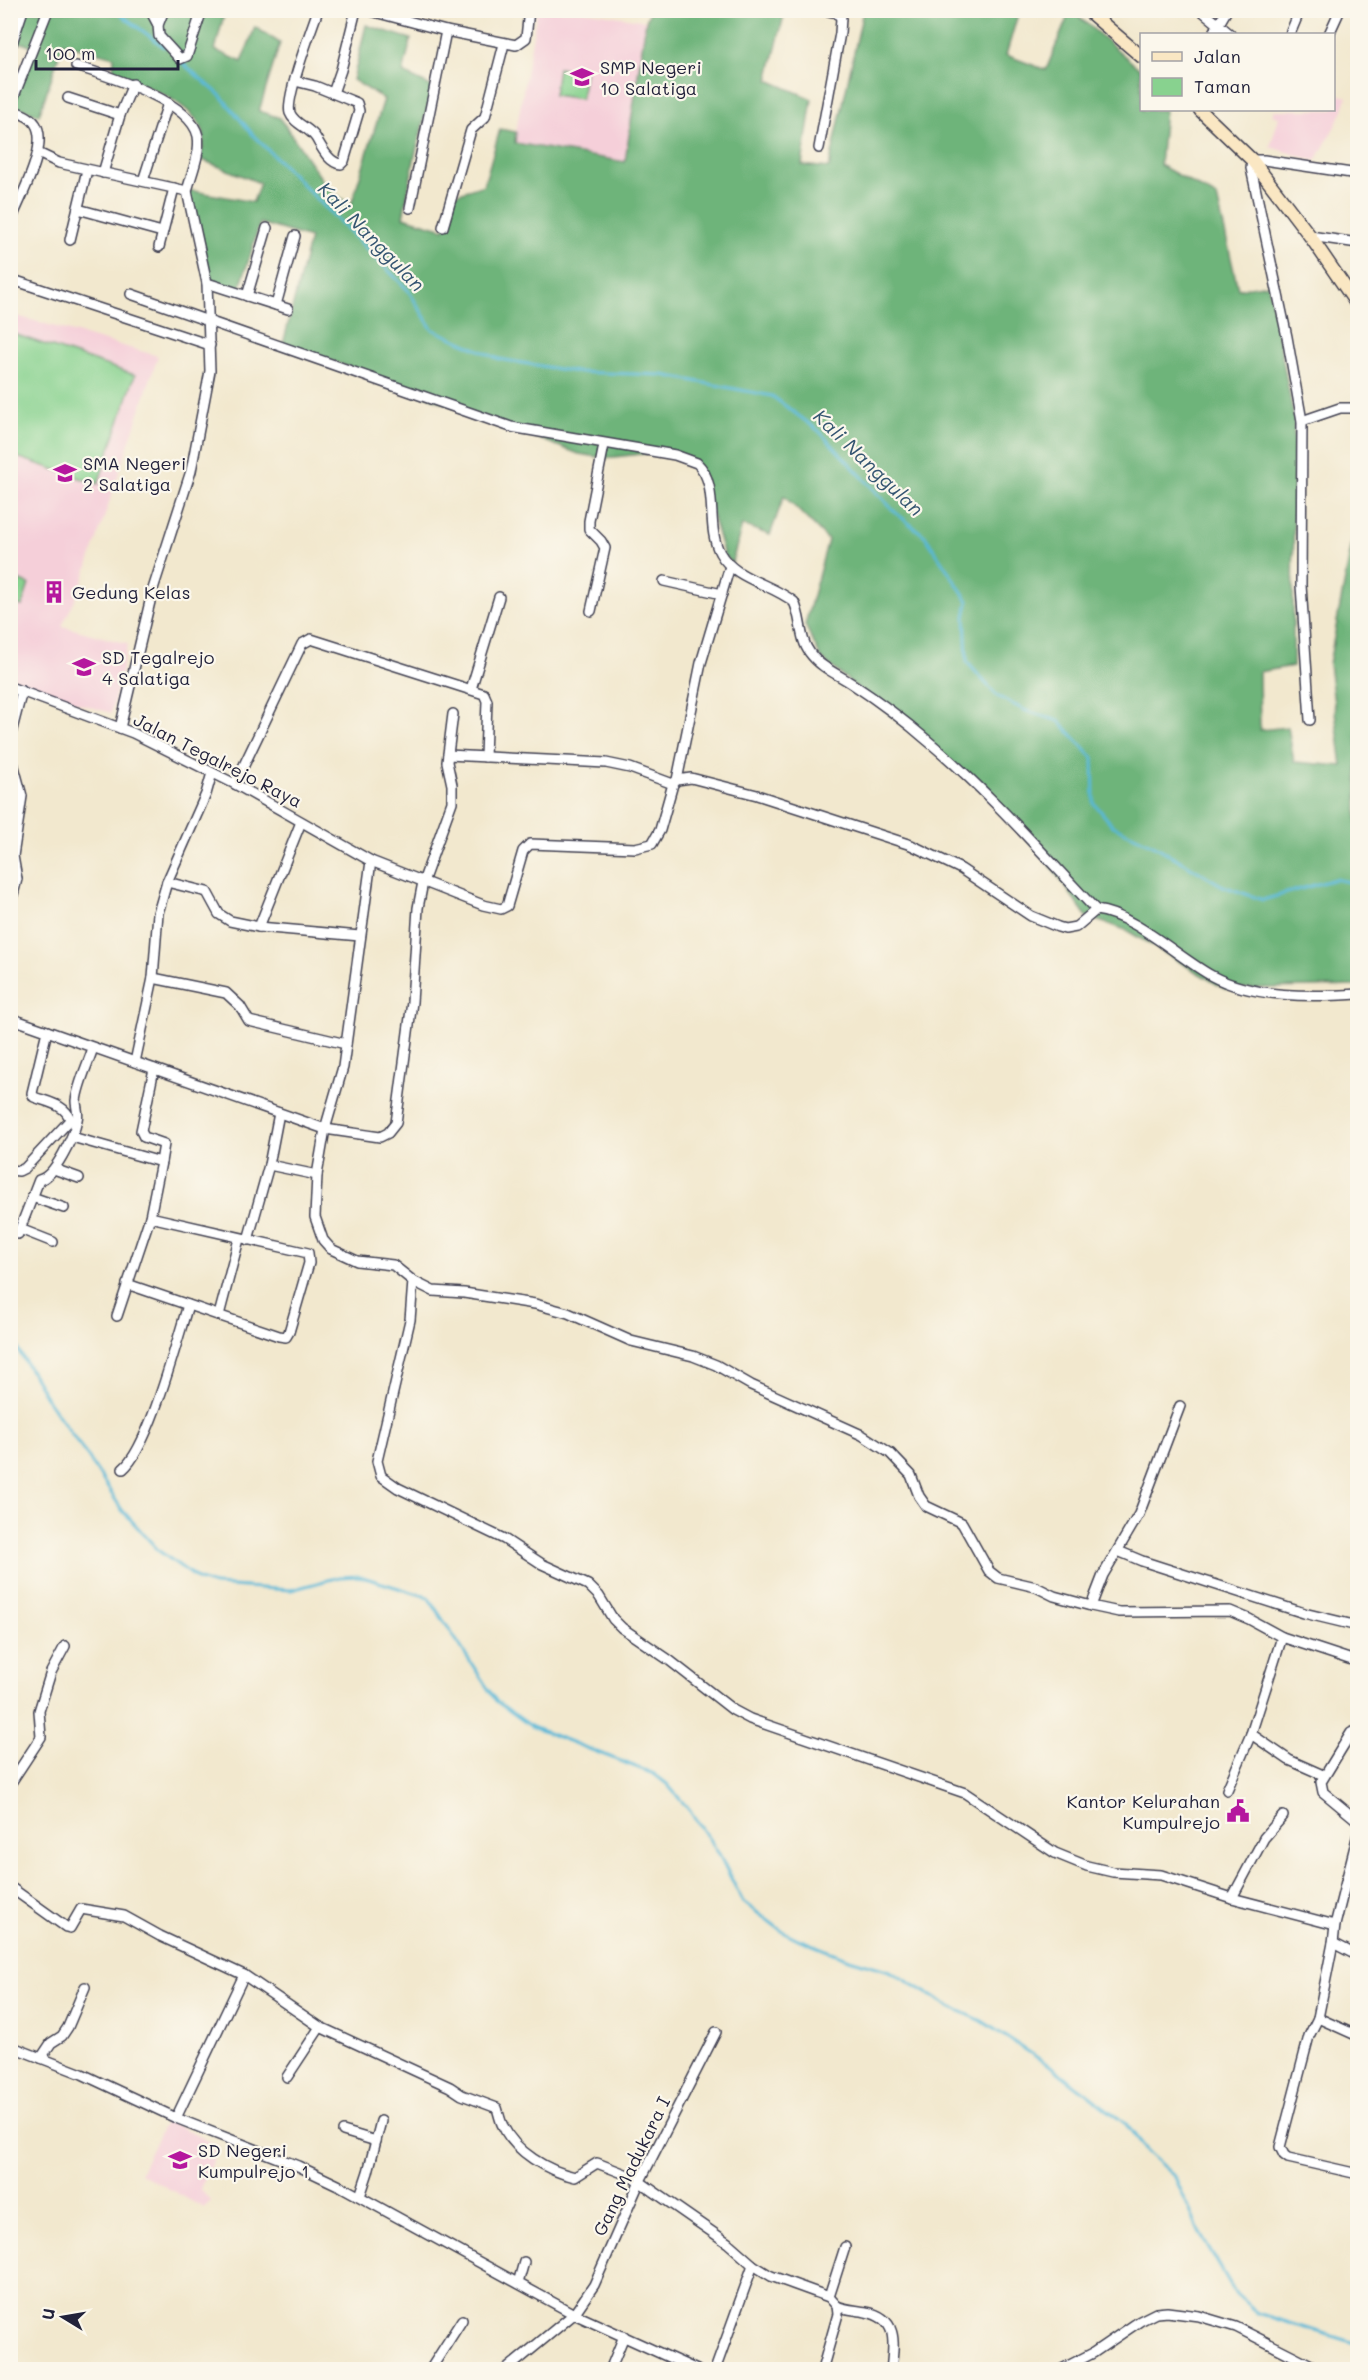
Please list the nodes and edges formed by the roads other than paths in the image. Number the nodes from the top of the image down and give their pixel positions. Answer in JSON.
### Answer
{"nodes":[{"id":1,"x":23,"y":10,"type":"edge"},
{"id":2,"x":48,"y":10,"type":"edge"},
{"id":3,"x":150,"y":10,"type":"edge"},
{"id":4,"x":164,"y":10,"type":"edge"},
{"id":5,"x":202,"y":10,"type":"edge"},
{"id":6,"x":318,"y":10,"type":"edge"},
{"id":7,"x":356,"y":10,"type":"edge"},
{"id":8,"x":367,"y":10,"type":"edge"},
{"id":9,"x":529,"y":10,"type":"edge"},
{"id":10,"x":823,"y":10,"type":"edge"},
{"id":11,"x":1087,"y":10,"type":"edge"},
{"id":12,"x":1201,"y":10,"type":"edge"},
{"id":13,"x":1227,"y":10,"type":"edge"},
{"id":14,"x":1300,"y":10,"type":"edge"},
{"id":15,"x":1340,"y":10,"type":"edge"},
{"id":16,"x":158,"y":25,"type":"junction"},
{"id":17,"x":1220,"y":26,"type":"junction"},
{"id":18,"x":446,"y":31,"type":"junction"},
{"id":19,"x":1214,"y":33,"type":"edge"},
{"id":20,"x":1229,"y":33,"type":"edge"},
{"id":21,"x":1290,"y":33,"type":"edge"},
{"id":22,"x":1329,"y":33,"type":"edge"},
{"id":23,"x":504,"y":44,"type":"junction"},
{"id":24,"x":10,"y":49,"type":"edge"},
{"id":25,"x":1140,"y":55,"type":"edge"},
{"id":26,"x":76,"y":66,"type":"dead end"},
{"id":27,"x":295,"y":81,"type":"junction"},
{"id":28,"x":133,"y":84,"type":"junction"},
{"id":29,"x":333,"y":93,"type":"junction"},
{"id":30,"x":68,"y":98,"type":"dead end"},
{"id":31,"x":168,"y":103,"type":"junction"},
{"id":32,"x":10,"y":107,"type":"edge"},
{"id":33,"x":1201,"y":111,"type":"edge"},
{"id":34,"x":120,"y":115,"type":"junction"},
{"id":35,"x":819,"y":148,"type":"dead end"},
{"id":36,"x":38,"y":153,"type":"junction"},
{"id":37,"x":1252,"y":160,"type":"junction"},
{"id":38,"x":87,"y":170,"type":"junction"},
{"id":39,"x":103,"y":173,"type":"junction"},
{"id":40,"x":1358,"y":174,"type":"edge"},
{"id":41,"x":143,"y":181,"type":"junction"},
{"id":42,"x":174,"y":188,"type":"junction"},
{"id":43,"x":187,"y":191,"type":"junction"},
{"id":44,"x":14,"y":200,"type":"edge"},
{"id":45,"x":410,"y":208,"type":"dead end"},
{"id":46,"x":78,"y":209,"type":"junction"},
{"id":47,"x":10,"y":223,"type":"edge"},
{"id":48,"x":443,"y":227,"type":"dead end"},
{"id":49,"x":267,"y":228,"type":"dead end"},
{"id":50,"x":162,"y":232,"type":"junction"},
{"id":51,"x":295,"y":236,"type":"dead end"},
{"id":52,"x":1310,"y":237,"type":"junction"},
{"id":53,"x":70,"y":240,"type":"dead end"},
{"id":54,"x":1358,"y":243,"type":"edge"},
{"id":55,"x":159,"y":247,"type":"dead end"},
{"id":56,"x":10,"y":279,"type":"edge"},
{"id":57,"x":207,"y":283,"type":"junction"},
{"id":58,"x":131,"y":294,"type":"dead end"},
{"id":59,"x":247,"y":296,"type":"junction"},
{"id":60,"x":276,"y":305,"type":"junction"},
{"id":61,"x":1358,"y":306,"type":"edge"},
{"id":62,"x":288,"y":309,"type":"dead end"},
{"id":63,"x":209,"y":320,"type":"junction"},
{"id":64,"x":210,"y":345,"type":"junction"},
{"id":65,"x":1358,"y":408,"type":"edge"},
{"id":66,"x":1302,"y":421,"type":"junction"},
{"id":67,"x":604,"y":445,"type":"junction"},
{"id":68,"x":730,"y":566,"type":"junction"},
{"id":69,"x":664,"y":581,"type":"dead end"},
{"id":70,"x":722,"y":594,"type":"junction"},
{"id":71,"x":499,"y":597,"type":"dead end"},
{"id":72,"x":591,"y":611,"type":"dead end"},
{"id":73,"x":10,"y":687,"type":"edge"},
{"id":74,"x":471,"y":689,"type":"junction"},
{"id":75,"x":22,"y":691,"type":"junction"},
{"id":76,"x":453,"y":714,"type":"dead end"},
{"id":77,"x":1310,"y":720,"type":"dead end"},
{"id":78,"x":120,"y":728,"type":"junction"},
{"id":79,"x":10,"y":737,"type":"edge"},
{"id":80,"x":10,"y":752,"type":"edge"},
{"id":81,"x":448,"y":755,"type":"junction"},
{"id":82,"x":485,"y":757,"type":"junction"},
{"id":83,"x":212,"y":774,"type":"junction"},
{"id":84,"x":675,"y":782,"type":"junction"},
{"id":85,"x":235,"y":784,"type":"junction"},
{"id":86,"x":301,"y":822,"type":"junction"},
{"id":87,"x":12,"y":857,"type":"edge"},
{"id":88,"x":371,"y":861,"type":"junction"},
{"id":89,"x":167,"y":882,"type":"junction"},
{"id":90,"x":423,"y":882,"type":"junction"},
{"id":91,"x":10,"y":906,"type":"edge"},
{"id":92,"x":1096,"y":910,"type":"junction"},
{"id":93,"x":259,"y":927,"type":"junction"},
{"id":94,"x":360,"y":936,"type":"junction"},
{"id":95,"x":153,"y":978,"type":"junction"},
{"id":96,"x":1358,"y":994,"type":"edge"},
{"id":97,"x":10,"y":1018,"type":"edge"},
{"id":98,"x":47,"y":1031,"type":"junction"},
{"id":99,"x":346,"y":1044,"type":"junction"},
{"id":100,"x":93,"y":1048,"type":"junction"},
{"id":101,"x":135,"y":1062,"type":"junction"},
{"id":102,"x":154,"y":1070,"type":"junction"},
{"id":103,"x":279,"y":1113,"type":"junction"},
{"id":104,"x":325,"y":1129,"type":"junction"},
{"id":105,"x":72,"y":1137,"type":"junction"},
{"id":106,"x":161,"y":1162,"type":"junction"},
{"id":107,"x":269,"y":1165,"type":"junction"},
{"id":108,"x":54,"y":1169,"type":"junction"},
{"id":109,"x":10,"y":1170,"type":"edge"},
{"id":110,"x":317,"y":1175,"type":"junction"},
{"id":111,"x":79,"y":1178,"type":"dead end"},
{"id":112,"x":32,"y":1197,"type":"junction"},
{"id":113,"x":64,"y":1208,"type":"dead end"},
{"id":114,"x":150,"y":1216,"type":"junction"},
{"id":115,"x":244,"y":1239,"type":"junction"},
{"id":116,"x":323,"y":1240,"type":"junction"},
{"id":117,"x":53,"y":1242,"type":"dead end"},
{"id":118,"x":308,"y":1253,"type":"junction"},
{"id":119,"x":413,"y":1281,"type":"junction"},
{"id":120,"x":127,"y":1284,"type":"junction"},
{"id":121,"x":188,"y":1305,"type":"junction"},
{"id":122,"x":219,"y":1315,"type":"junction"},
{"id":123,"x":117,"y":1316,"type":"dead end"},
{"id":124,"x":1180,"y":1406,"type":"dead end"},
{"id":125,"x":123,"y":1468,"type":"dead end"},
{"id":126,"x":1118,"y":1551,"type":"junction"},
{"id":127,"x":1091,"y":1606,"type":"junction"},
{"id":128,"x":1358,"y":1626,"type":"edge"},
{"id":129,"x":1282,"y":1637,"type":"junction"},
{"id":130,"x":65,"y":1646,"type":"dead end"},
{"id":131,"x":1358,"y":1662,"type":"edge"},
{"id":132,"x":1358,"y":1730,"type":"edge"},
{"id":133,"x":1251,"y":1734,"type":"junction"},
{"id":134,"x":1323,"y":1775,"type":"junction"},
{"id":135,"x":10,"y":1784,"type":"edge"},
{"id":136,"x":1227,"y":1790,"type":"dead end"},
{"id":137,"x":1283,"y":1816,"type":"dead end"},
{"id":138,"x":1358,"y":1821,"type":"edge"},
{"id":139,"x":1358,"y":1834,"type":"edge"},
{"id":140,"x":10,"y":1887,"type":"edge"},
{"id":141,"x":1232,"y":1898,"type":"junction"},
{"id":142,"x":1335,"y":1925,"type":"junction"},
{"id":143,"x":1333,"y":1943,"type":"junction"},
{"id":144,"x":1358,"y":1956,"type":"edge"},
{"id":145,"x":244,"y":1975,"type":"junction"},
{"id":146,"x":85,"y":1987,"type":"dead end"},
{"id":147,"x":1318,"y":2018,"type":"junction"},
{"id":148,"x":320,"y":2027,"type":"junction"},
{"id":149,"x":716,"y":2032,"type":"dead end"},
{"id":150,"x":1358,"y":2036,"type":"edge"},
{"id":151,"x":10,"y":2046,"type":"edge"},
{"id":152,"x":41,"y":2058,"type":"junction"},
{"id":153,"x":287,"y":2077,"type":"dead end"},
{"id":154,"x":176,"y":2118,"type":"junction"},
{"id":155,"x":381,"y":2121,"type":"dead end"},
{"id":156,"x":343,"y":2131,"type":"dead end"},
{"id":157,"x":376,"y":2141,"type":"junction"},
{"id":158,"x":1358,"y":2174,"type":"edge"},
{"id":159,"x":639,"y":2183,"type":"junction"},
{"id":160,"x":360,"y":2196,"type":"junction"},
{"id":161,"x":845,"y":2247,"type":"dead end"},
{"id":162,"x":524,"y":2262,"type":"dead end"},
{"id":163,"x":753,"y":2265,"type":"junction"},
{"id":164,"x":518,"y":2283,"type":"junction"},
{"id":165,"x":829,"y":2297,"type":"junction"},
{"id":166,"x":837,"y":2306,"type":"junction"},
{"id":167,"x":574,"y":2314,"type":"junction"},
{"id":168,"x":462,"y":2320,"type":"dead end"},
{"id":169,"x":624,"y":2336,"type":"junction"},
{"id":170,"x":430,"y":2370,"type":"edge"},
{"id":171,"x":506,"y":2370,"type":"edge"},
{"id":172,"x":610,"y":2370,"type":"edge"},
{"id":173,"x":697,"y":2370,"type":"edge"},
{"id":174,"x":715,"y":2370,"type":"edge"},
{"id":175,"x":822,"y":2370,"type":"edge"},
{"id":176,"x":891,"y":2370,"type":"edge"},
{"id":177,"x":1060,"y":2370,"type":"edge"},
{"id":178,"x":1321,"y":2370,"type":"edge"}],
"edges":[{"from":1,"to":24,"type":"street"},
{"from":2,"to":32,"type":"street"},
{"from":3,"to":16,"type":"street"},
{"from":4,"to":16,"type":"street"},
{"from":5,"to":16,"type":"street"},
{"from":6,"to":27,"type":"street"},
{"from":7,"to":29,"type":"street"},
{"from":8,"to":18,"type":"street"},
{"from":9,"to":23,"type":"street"},
{"from":10,"to":35,"type":"street"},
{"from":11,"to":25,"type":"street"},
{"from":12,"to":17,"type":"street"},
{"from":13,"to":17,"type":"street"},
{"from":14,"to":21,"type":"street"},
{"from":15,"to":22,"type":"street"},
{"from":17,"to":19,"type":"street"},
{"from":17,"to":20,"type":"street"},
{"from":18,"to":23,"type":"street"},
{"from":18,"to":45,"type":"street"},
{"from":23,"to":48,"type":"street"},
{"from":26,"to":28,"type":"street"},
{"from":27,"to":29,"type":"street"},
{"from":27,"to":29,"type":"street"},
{"from":28,"to":31,"type":"street"},
{"from":28,"to":34,"type":"street"},
{"from":30,"to":34,"type":"street"},
{"from":31,"to":41,"type":"street"},
{"from":31,"to":43,"type":"street"},
{"from":32,"to":36,"type":"street"},
{"from":33,"to":37,"type":"street"},
{"from":34,"to":39,"type":"street"},
{"from":36,"to":38,"type":"street"},
{"from":36,"to":44,"type":"street"},
{"from":37,"to":40,"type":"street"},
{"from":37,"to":52,"type":"street"},
{"from":37,"to":66,"type":"street"},
{"from":38,"to":39,"type":"street"},
{"from":38,"to":46,"type":"street"},
{"from":39,"to":41,"type":"street"},
{"from":41,"to":42,"type":"street"},
{"from":42,"to":43,"type":"street"},
{"from":42,"to":50,"type":"street"},
{"from":43,"to":57,"type":"street"},
{"from":44,"to":47,"type":"street"},
{"from":46,"to":50,"type":"street"},
{"from":46,"to":53,"type":"street"},
{"from":49,"to":59,"type":"street"},
{"from":50,"to":55,"type":"street"},
{"from":51,"to":60,"type":"street"},
{"from":52,"to":54,"type":"street"},
{"from":52,"to":61,"type":"street"},
{"from":56,"to":64,"type":"street"},
{"from":57,"to":59,"type":"street"},
{"from":57,"to":63,"type":"street"},
{"from":58,"to":63,"type":"street"},
{"from":59,"to":60,"type":"street"},
{"from":60,"to":62,"type":"street"},
{"from":63,"to":64,"type":"street"},
{"from":63,"to":67,"type":"street"},
{"from":64,"to":78,"type":"street"},
{"from":65,"to":66,"type":"street"},
{"from":66,"to":77,"type":"street"},
{"from":67,"to":68,"type":"street"},
{"from":67,"to":72,"type":"street"},
{"from":68,"to":70,"type":"street"},
{"from":68,"to":92,"type":"street"},
{"from":69,"to":70,"type":"street"},
{"from":70,"to":84,"type":"street"},
{"from":71,"to":74,"type":"street"},
{"from":73,"to":75,"type":"street","name":"Jalan Tegalrejo Raya"},
{"from":74,"to":82,"type":"street"},
{"from":74,"to":85,"type":"street"},
{"from":75,"to":78,"type":"street","name":"Jalan Tegalrejo Raya"},
{"from":75,"to":79,"type":"street"},
{"from":76,"to":81,"type":"street"},
{"from":78,"to":83,"type":"street","name":"Jalan Tegalrejo Raya"},
{"from":80,"to":87,"type":"street"},
{"from":81,"to":82,"type":"street"},
{"from":81,"to":90,"type":"street"},
{"from":82,"to":84,"type":"street"},
{"from":83,"to":85,"type":"street","name":"Jalan Tegalrejo Raya"},
{"from":83,"to":89,"type":"street"},
{"from":84,"to":90,"type":"street","name":"Jalan Tegalrejo Raya"},
{"from":84,"to":92,"type":"street"},
{"from":85,"to":86,"type":"street","name":"Jalan Tegalrejo Raya"},
{"from":86,"to":88,"type":"street","name":"Jalan Tegalrejo Raya"},
{"from":86,"to":93,"type":"street"},
{"from":87,"to":91,"type":"street"},
{"from":88,"to":90,"type":"street","name":"Jalan Tegalrejo Raya"},
{"from":88,"to":94,"type":"street"},
{"from":89,"to":93,"type":"street"},
{"from":89,"to":95,"type":"street"},
{"from":90,"to":104,"type":"street"},
{"from":92,"to":96,"type":"street"},
{"from":93,"to":94,"type":"street"},
{"from":94,"to":99,"type":"street"},
{"from":95,"to":99,"type":"street"},
{"from":95,"to":101,"type":"street"},
{"from":97,"to":98,"type":"street"},
{"from":98,"to":100,"type":"street"},
{"from":98,"to":109,"type":"street"},
{"from":99,"to":104,"type":"street"},
{"from":100,"to":101,"type":"street"},
{"from":100,"to":105,"type":"street"},
{"from":101,"to":102,"type":"street"},
{"from":102,"to":103,"type":"street"},
{"from":102,"to":106,"type":"street"},
{"from":103,"to":104,"type":"street"},
{"from":103,"to":107,"type":"street"},
{"from":104,"to":110,"type":"street"},
{"from":105,"to":106,"type":"street"},
{"from":105,"to":108,"type":"street"},
{"from":106,"to":114,"type":"street"},
{"from":107,"to":110,"type":"street"},
{"from":107,"to":115,"type":"street"},
{"from":108,"to":111,"type":"street"},
{"from":108,"to":112,"type":"street"},
{"from":110,"to":116,"type":"street"},
{"from":112,"to":113,"type":"street"},
{"from":112,"to":117,"type":"street"},
{"from":114,"to":115,"type":"street"},
{"from":114,"to":120,"type":"street"},
{"from":115,"to":118,"type":"street"},
{"from":115,"to":122,"type":"street"},
{"from":116,"to":118,"type":"street"},
{"from":116,"to":119,"type":"street"},
{"from":118,"to":122,"type":"street"},
{"from":119,"to":127,"type":"street"},
{"from":119,"to":141,"type":"street"},
{"from":120,"to":121,"type":"street"},
{"from":120,"to":123,"type":"street"},
{"from":121,"to":122,"type":"street"},
{"from":121,"to":125,"type":"street"},
{"from":124,"to":126,"type":"street"},
{"from":126,"to":127,"type":"street"},
{"from":126,"to":128,"type":"street"},
{"from":127,"to":129,"type":"street"},
{"from":129,"to":131,"type":"street"},
{"from":129,"to":133,"type":"street"},
{"from":130,"to":135,"type":"street"},
{"from":132,"to":134,"type":"street"},
{"from":133,"to":134,"type":"street"},
{"from":133,"to":136,"type":"street"},
{"from":134,"to":138,"type":"street"},
{"from":137,"to":141,"type":"street"},
{"from":139,"to":142,"type":"street"},
{"from":140,"to":145,"type":"street"},
{"from":141,"to":142,"type":"street"},
{"from":142,"to":143,"type":"street"},
{"from":143,"to":144,"type":"street"},
{"from":143,"to":147,"type":"street"},
{"from":145,"to":148,"type":"street"},
{"from":145,"to":154,"type":"street"},
{"from":146,"to":152,"type":"street"},
{"from":147,"to":150,"type":"street"},
{"from":147,"to":158,"type":"street"},
{"from":148,"to":153,"type":"street"},
{"from":148,"to":159,"type":"street"},
{"from":149,"to":159,"type":"street","name":"Gang Madukara I"},
{"from":151,"to":152,"type":"street"},
{"from":152,"to":154,"type":"street"},
{"from":154,"to":160,"type":"street"},
{"from":155,"to":157,"type":"street"},
{"from":156,"to":157,"type":"street"},
{"from":157,"to":160,"type":"street"},
{"from":159,"to":163,"type":"street"},
{"from":159,"to":167,"type":"street","name":"Gang Madukara I"},
{"from":160,"to":164,"type":"street"},
{"from":161,"to":165,"type":"street"},
{"from":162,"to":164,"type":"street"},
{"from":163,"to":165,"type":"street"},
{"from":163,"to":174,"type":"street"},
{"from":164,"to":167,"type":"street"},
{"from":165,"to":166,"type":"street"},
{"from":166,"to":175,"type":"street"},
{"from":166,"to":176,"type":"street"},
{"from":167,"to":169,"type":"street"},
{"from":167,"to":171,"type":"street","name":"Gang Madukara I"},
{"from":168,"to":170,"type":"street"},
{"from":169,"to":172,"type":"street"},
{"from":169,"to":173,"type":"street"},
{"from":177,"to":178,"type":"street"}]}
